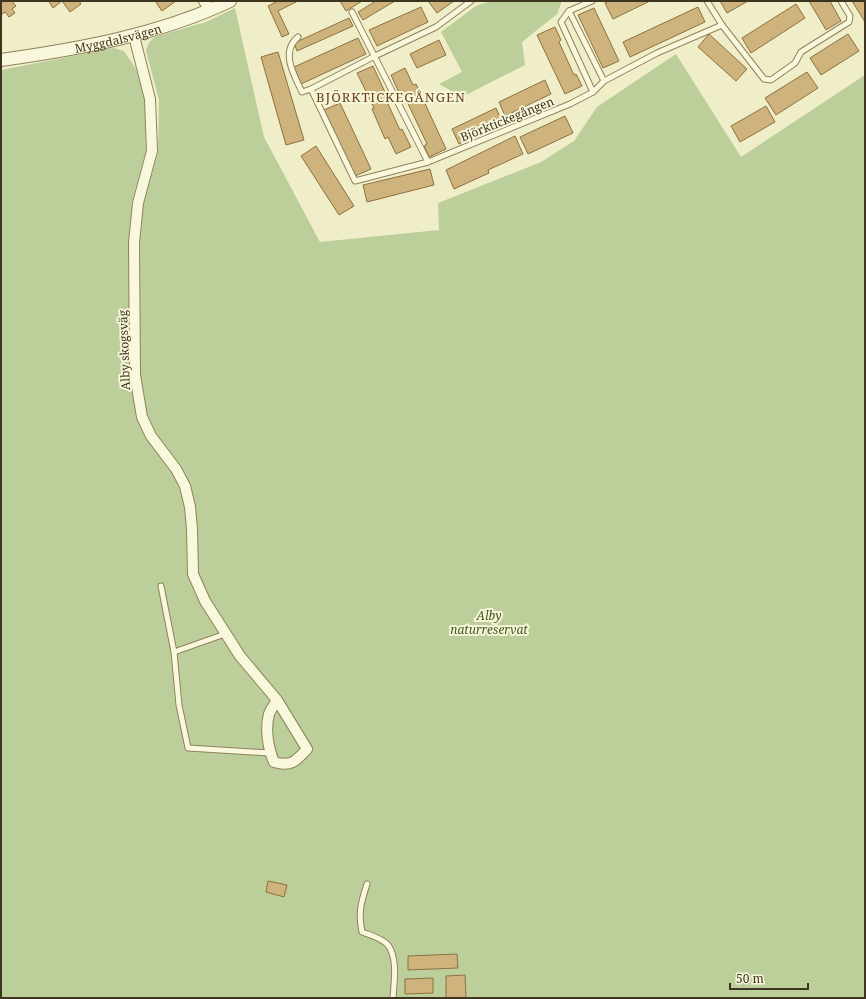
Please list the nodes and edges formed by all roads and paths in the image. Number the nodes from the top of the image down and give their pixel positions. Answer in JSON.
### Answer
{"nodes":[{"id":1,"x":230,"y":1,"type":"edge"},
{"id":2,"x":471,"y":1,"type":"edge"},
{"id":3,"x":592,"y":1,"type":"edge"},
{"id":4,"x":707,"y":1,"type":"edge"},
{"id":5,"x":841,"y":1,"type":"edge"},
{"id":6,"x":207,"y":6,"type":"edge"},
{"id":7,"x":569,"y":11,"type":"junction"},
{"id":8,"x":352,"y":12,"type":"dead end"},
{"id":9,"x":722,"y":25,"type":"junction"},
{"id":10,"x":134,"y":36,"type":"junction"},
{"id":11,"x":298,"y":38,"type":"dead end"},
{"id":12,"x":375,"y":56,"type":"junction"},
{"id":13,"x":1,"y":60,"type":"edge"},
{"id":14,"x":604,"y":82,"type":"junction"},
{"id":15,"x":311,"y":89,"type":"junction"},
{"id":16,"x":593,"y":92,"type":"junction"},
{"id":17,"x":428,"y":162,"type":"junction"},
{"id":18,"x":161,"y":586,"type":"dead end"},
{"id":19,"x":225,"y":634,"type":"junction"},
{"id":20,"x":174,"y":652,"type":"junction"},
{"id":21,"x":277,"y":700,"type":"junction"},
{"id":22,"x":270,"y":753,"type":"junction"},
{"id":23,"x":367,"y":884,"type":"dead end"},
{"id":24,"x":392,"y":998,"type":"edge"}],
"edges":[{"from":1,"to":6,"type":"street","name":"Myggdalsvägen"},
{"from":2,"to":12,"type":"lane"},
{"from":3,"to":7,"type":"lane"},
{"from":4,"to":9,"type":"lane"},
{"from":5,"to":9,"type":"lane"},
{"from":6,"to":10,"type":"street","name":"Myggdalsvägen"},
{"from":7,"to":14,"type":"lane"},
{"from":7,"to":16,"type":"lane"},
{"from":8,"to":12,"type":"lane"},
{"from":9,"to":14,"type":"lane","name":"Björktickegången"},
{"from":10,"to":13,"type":"street","name":"Myggdalsvägen"},
{"from":10,"to":19,"type":"street","name":"Alby skogsväg"},
{"from":11,"to":15,"type":"lane"},
{"from":12,"to":15,"type":"lane"},
{"from":12,"to":17,"type":"lane"},
{"from":14,"to":16,"type":"lane","name":"Björktickegången"},
{"from":15,"to":17,"type":"lane","name":"Björktickegången"},
{"from":16,"to":17,"type":"lane","name":"Björktickegången"},
{"from":18,"to":20,"type":"lane"},
{"from":19,"to":20,"type":"lane"},
{"from":19,"to":21,"type":"street","name":"Alby skogsväg"},
{"from":20,"to":22,"type":"lane"},
{"from":21,"to":22,"type":"street"},
{"from":21,"to":22,"type":"street","name":"Alby skogsväg"},
{"from":23,"to":24,"type":"lane"}]}
